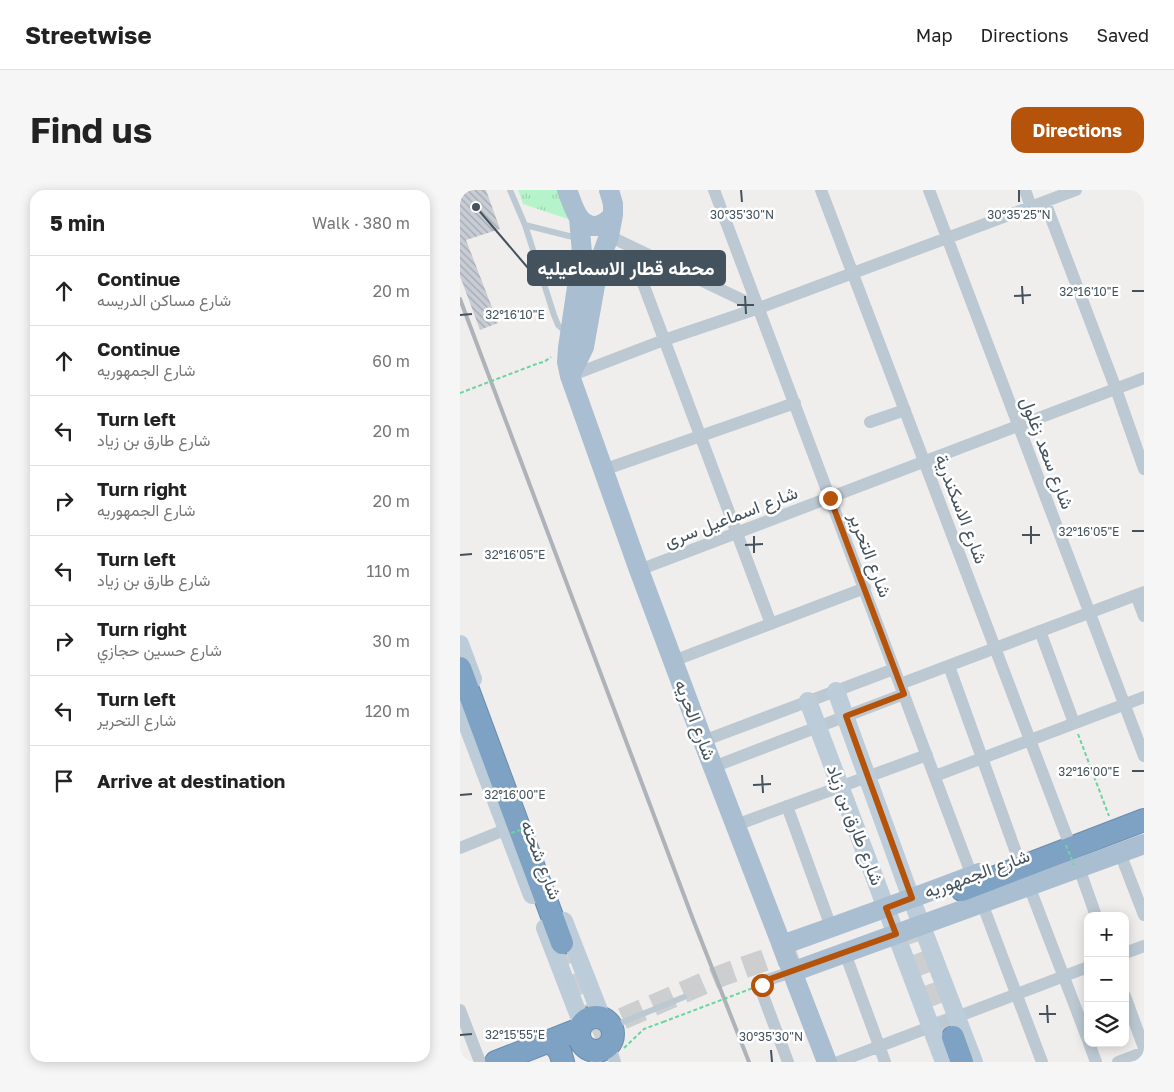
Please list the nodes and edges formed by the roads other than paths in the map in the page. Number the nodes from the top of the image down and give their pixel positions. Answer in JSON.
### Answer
{"nodes":[{"id":1,"x":510,"y":190,"type":"edge"},
{"id":2,"x":567,"y":190,"type":"edge"},
{"id":3,"x":609,"y":190,"type":"edge"},
{"id":4,"x":714,"y":190,"type":"edge"},
{"id":5,"x":821,"y":190,"type":"edge"},
{"id":6,"x":928,"y":190,"type":"edge"},
{"id":7,"x":1025,"y":190,"type":"edge"},
{"id":8,"x":1076,"y":190,"type":"edge"},
{"id":9,"x":1045,"y":202,"type":"junction"},
{"id":10,"x":1031,"y":207,"type":"junction"},
{"id":11,"x":613,"y":216,"type":"junction"},
{"id":12,"x":579,"y":218,"type":"junction"},
{"id":13,"x":525,"y":225,"type":"junction"},
{"id":14,"x":609,"y":236,"type":"junction"},
{"id":15,"x":947,"y":238,"type":"junction"},
{"id":16,"x":581,"y":240,"type":"junction"},
{"id":17,"x":629,"y":246,"type":"junction"},
{"id":18,"x":853,"y":273,"type":"junction"},
{"id":19,"x":758,"y":308,"type":"junction"},
{"id":20,"x":570,"y":335,"type":"junction"},
{"id":21,"x":664,"y":340,"type":"junction"},
{"id":22,"x":570,"y":376,"type":"junction"},
{"id":23,"x":1144,"y":378,"type":"edge"},
{"id":24,"x":1116,"y":389,"type":"junction"},
{"id":25,"x":795,"y":404,"type":"junction"},
{"id":26,"x":905,"y":410,"type":"junction"},
{"id":27,"x":870,"y":422,"type":"dead end"},
{"id":28,"x":1018,"y":426,"type":"junction"},
{"id":29,"x":700,"y":437,"type":"junction"},
{"id":30,"x":924,"y":462,"type":"junction"},
{"id":31,"x":1144,"y":468,"type":"edge"},
{"id":32,"x":603,"y":470,"type":"junction"},
{"id":33,"x":830,"y":498,"type":"junction"},
{"id":34,"x":736,"y":533,"type":"junction"},
{"id":35,"x":639,"y":570,"type":"junction"},
{"id":36,"x":865,"y":588,"type":"junction"},
{"id":37,"x":1140,"y":593,"type":"edge"},
{"id":38,"x":1090,"y":613,"type":"junction"},
{"id":39,"x":1144,"y":616,"type":"edge"},
{"id":40,"x":771,"y":624,"type":"junction"},
{"id":41,"x":1040,"y":631,"type":"junction"},
{"id":42,"x":460,"y":644,"type":"edge"},
{"id":43,"x":995,"y":648,"type":"junction"},
{"id":44,"x":673,"y":661,"type":"junction"},
{"id":45,"x":948,"y":666,"type":"junction"},
{"id":46,"x":460,"y":668,"type":"edge"},
{"id":47,"x":894,"y":669,"type":"junction"},
{"id":48,"x":902,"y":689,"type":"junction"},
{"id":49,"x":836,"y":690,"type":"junction"},
{"id":50,"x":1144,"y":697,"type":"edge"},
{"id":51,"x":808,"y":701,"type":"junction"},
{"id":52,"x":1125,"y":705,"type":"junction"},
{"id":53,"x":460,"y":706,"type":"edge"},
{"id":54,"x":846,"y":716,"type":"junction"},
{"id":55,"x":1074,"y":723,"type":"junction"},
{"id":56,"x":818,"y":727,"type":"junction"},
{"id":57,"x":1030,"y":740,"type":"junction"},
{"id":58,"x":703,"y":741,"type":"junction"},
{"id":59,"x":927,"y":755,"type":"junction"},
{"id":60,"x":1144,"y":756,"type":"edge"},
{"id":61,"x":982,"y":758,"type":"junction"},
{"id":62,"x":713,"y":767,"type":"junction"},
{"id":63,"x":868,"y":776,"type":"junction"},
{"id":64,"x":935,"y":776,"type":"junction"},
{"id":65,"x":840,"y":787,"type":"junction"},
{"id":66,"x":787,"y":806,"type":"junction"},
{"id":67,"x":1144,"y":811,"type":"edge"},
{"id":68,"x":1144,"y":820,"type":"edge"},
{"id":69,"x":736,"y":825,"type":"junction"},
{"id":70,"x":509,"y":831,"type":"junction"},
{"id":71,"x":1144,"y":834,"type":"edge"},
{"id":72,"x":1067,"y":842,"type":"junction"},
{"id":73,"x":1144,"y":844,"type":"edge"},
{"id":74,"x":460,"y":848,"type":"edge"},
{"id":75,"x":1120,"y":853,"type":"junction"},
{"id":76,"x":1018,"y":858,"type":"junction"},
{"id":77,"x":1076,"y":866,"type":"junction"},
{"id":78,"x":1029,"y":886,"type":"junction"},
{"id":79,"x":963,"y":895,"type":"junction"},
{"id":80,"x":912,"y":898,"type":"junction"},
{"id":81,"x":886,"y":908,"type":"junction"},
{"id":82,"x":1094,"y":912,"type":"edge"},
{"id":83,"x":1144,"y":914,"type":"edge"},
{"id":84,"x":922,"y":925,"type":"junction"},
{"id":85,"x":831,"y":927,"type":"junction"},
{"id":86,"x":896,"y":934,"type":"junction"},
{"id":87,"x":562,"y":943,"type":"tunnel mouth"},
{"id":88,"x":782,"y":945,"type":"junction"},
{"id":89,"x":1144,"y":946,"type":"edge"},
{"id":90,"x":1129,"y":952,"type":"edge"},
{"id":91,"x":844,"y":953,"type":"junction"},
{"id":92,"x":1084,"y":968,"type":"edge"},
{"id":93,"x":792,"y":972,"type":"junction"},
{"id":94,"x":586,"y":976,"type":"junction"},
{"id":95,"x":1064,"y":976,"type":"junction"},
{"id":96,"x":567,"y":983,"type":"junction"},
{"id":97,"x":1016,"y":994,"type":"junction"},
{"id":98,"x":684,"y":997,"type":"dead end"},
{"id":99,"x":1127,"y":1002,"type":"edge"},
{"id":100,"x":460,"y":1010,"type":"edge"},
{"id":101,"x":930,"y":1027,"type":"junction"},
{"id":102,"x":955,"y":1027,"type":"junction"},
{"id":103,"x":1084,"y":1031,"type":"edge"},
{"id":104,"x":551,"y":1041,"type":"junction"},
{"id":105,"x":599,"y":1042,"type":"edge"},
{"id":106,"x":879,"y":1046,"type":"junction"},
{"id":107,"x":1090,"y":1047,"type":"edge"},
{"id":108,"x":1144,"y":1048,"type":"edge"},
{"id":109,"x":1144,"y":1052,"type":"edge"},
{"id":110,"x":480,"y":1062,"type":"edge"},
{"id":111,"x":496,"y":1062,"type":"edge"},
{"id":112,"x":563,"y":1062,"type":"edge"},
{"id":113,"x":571,"y":1062,"type":"edge"},
{"id":114,"x":788,"y":1062,"type":"edge"},
{"id":115,"x":827,"y":1062,"type":"edge"},
{"id":116,"x":838,"y":1062,"type":"edge"},
{"id":117,"x":885,"y":1062,"type":"edge"},
{"id":118,"x":944,"y":1062,"type":"edge"},
{"id":119,"x":962,"y":1062,"type":"edge"},
{"id":120,"x":974,"y":1062,"type":"edge"},
{"id":121,"x":1042,"y":1062,"type":"edge"},
{"id":122,"x":1096,"y":1062,"type":"edge"},
{"id":123,"x":1118,"y":1062,"type":"edge"}],
"edges":[{"from":1,"to":13,"type":"lane"},
{"from":2,"to":12,"type":"main road","name":"شارع الحريه"},
{"from":3,"to":11,"type":"main road"},
{"from":4,"to":19,"type":"street","name":"شارع التحرير"},
{"from":5,"to":18,"type":"street","name":"شارع الاسكندرية"},
{"from":6,"to":15,"type":"street","name":"شارع سعد زغلول"},
{"from":7,"to":10,"type":"street"},
{"from":8,"to":9,"type":"street"},
{"from":9,"to":10,"type":"street"},
{"from":9,"to":24,"type":"street"},
{"from":10,"to":15,"type":"street"},
{"from":11,"to":12,"type":"main road"},
{"from":11,"to":14,"type":"main road"},
{"from":12,"to":16,"type":"main road","name":"شارع الحريه"},
{"from":13,"to":16,"type":"lane"},
{"from":13,"to":20,"type":"lane"},
{"from":14,"to":17,"type":"street"},
{"from":14,"to":22,"type":"main road"},
{"from":15,"to":18,"type":"street"},
{"from":15,"to":28,"type":"street","name":"شارع سعد زغلول"},
{"from":16,"to":20,"type":"main road","name":"شارع الحريه"},
{"from":17,"to":19,"type":"street"},
{"from":17,"to":21,"type":"street"},
{"from":18,"to":19,"type":"street"},
{"from":18,"to":26,"type":"street","name":"شارع الاسكندرية"},
{"from":19,"to":21,"type":"street"},
{"from":19,"to":25,"type":"street","name":"شارع التحرير"},
{"from":20,"to":22,"type":"main road","name":"شارع الحريه"},
{"from":21,"to":22,"type":"street"},
{"from":21,"to":29,"type":"street"},
{"from":22,"to":32,"type":"main road","name":"شارع الحريه"},
{"from":23,"to":24,"type":"street","name":"شارع اسماعيل سرى"},
{"from":24,"to":28,"type":"street","name":"شارع اسماعيل سرى"},
{"from":24,"to":31,"type":"street"},
{"from":25,"to":29,"type":"street"},
{"from":25,"to":33,"type":"street","name":"شارع التحرير"},
{"from":26,"to":27,"type":"street"},
{"from":26,"to":30,"type":"street","name":"شارع الاسكندرية"},
{"from":28,"to":30,"type":"street","name":"شارع اسماعيل سرى"},
{"from":28,"to":38,"type":"street","name":"شارع سعد زغلول"},
{"from":29,"to":32,"type":"street"},
{"from":29,"to":34,"type":"street"},
{"from":30,"to":33,"type":"street","name":"شارع اسماعيل سرى"},
{"from":30,"to":43,"type":"street","name":"شارع الاسكندرية"},
{"from":32,"to":35,"type":"main road","name":"شارع الحريه"},
{"from":33,"to":34,"type":"street","name":"شارع اسماعيل سرى"},
{"from":33,"to":36,"type":"street","name":"شارع التحرير"},
{"from":34,"to":35,"type":"street","name":"شارع اسماعيل سرى"},
{"from":34,"to":40,"type":"street"},
{"from":35,"to":44,"type":"main road","name":"شارع الحريه"},
{"from":36,"to":40,"type":"street"},
{"from":36,"to":47,"type":"street","name":"شارع التحرير"},
{"from":37,"to":38,"type":"street"},
{"from":37,"to":39,"type":"street"},
{"from":38,"to":41,"type":"street"},
{"from":38,"to":52,"type":"street","name":"شارع سعد زغلول"},
{"from":40,"to":44,"type":"street"},
{"from":41,"to":43,"type":"street"},
{"from":41,"to":55,"type":"street"},
{"from":42,"to":94,"type":"street","name":"شارع شحته"},
{"from":43,"to":45,"type":"street"},
{"from":43,"to":57,"type":"street","name":"شارع الاسكندرية"},
{"from":44,"to":58,"type":"main road","name":"شارع الحريه"},
{"from":45,"to":48,"type":"street"},
{"from":45,"to":61,"type":"street"},
{"from":46,"to":87,"type":"highway"},
{"from":47,"to":48,"type":"street","name":"شارع التحرير"},
{"from":47,"to":49,"type":"street"},
{"from":48,"to":54,"type":"street"},
{"from":48,"to":59,"type":"street","name":"شارع التحرير"},
{"from":49,"to":51,"type":"street"},
{"from":49,"to":54,"type":"street","name":"شارع طارق بن زياد"},
{"from":50,"to":52,"type":"street"},
{"from":51,"to":56,"type":"street","name":"شارع طارق بن زياد"},
{"from":51,"to":58,"type":"street"},
{"from":52,"to":55,"type":"street"},
{"from":52,"to":60,"type":"street","name":"شارع سعد زغلول"},
{"from":53,"to":70,"type":"street","name":"شارع شحته"},
{"from":54,"to":56,"type":"street"},
{"from":54,"to":63,"type":"street","name":"شارع طارق بن زياد"},
{"from":55,"to":57,"type":"street"},
{"from":56,"to":62,"type":"street"},
{"from":56,"to":65,"type":"street","name":"شارع طارق بن زياد"},
{"from":57,"to":61,"type":"street"},
{"from":57,"to":72,"type":"street","name":"شارع الاسكندرية"},
{"from":58,"to":62,"type":"main road","name":"شارع الحريه"},
{"from":59,"to":63,"type":"street"},
{"from":59,"to":64,"type":"street","name":"شارع التحرير"},
{"from":61,"to":64,"type":"street"},
{"from":61,"to":76,"type":"street"},
{"from":62,"to":69,"type":"main road","name":"شارع الحريه"},
{"from":63,"to":65,"type":"street"},
{"from":63,"to":80,"type":"street","name":"شارع طارق بن زياد"},
{"from":64,"to":79,"type":"street","name":"شارع التحرير"},
{"from":65,"to":66,"type":"street"},
{"from":65,"to":81,"type":"street","name":"شارع طارق بن زياد"},
{"from":66,"to":69,"type":"street"},
{"from":66,"to":85,"type":"street"},
{"from":67,"to":72,"type":"main road","name":"شارع الجمهوريه"},
{"from":68,"to":79,"type":"highway","name":"شارع الجمهوريه"},
{"from":69,"to":88,"type":"main road","name":"شارع الحريه"},
{"from":70,"to":74,"type":"street"},
{"from":70,"to":96,"type":"street","name":"شارع شحته"},
{"from":71,"to":79,"type":"highway","name":"شارع الجمهوريه"},
{"from":72,"to":76,"type":"main road","name":"شارع الجمهوريه"},
{"from":73,"to":75,"type":"main road","name":"شارع الجمهوريه"},
{"from":75,"to":77,"type":"main road","name":"شارع الجمهوريه"},
{"from":75,"to":83,"type":"street"},
{"from":76,"to":79,"type":"main road","name":"شارع الجمهوريه"},
{"from":77,"to":78,"type":"main road","name":"شارع الجمهوريه"},
{"from":77,"to":82,"type":"street"},
{"from":78,"to":79,"type":"main road","name":"شارع الجمهوريه"},
{"from":78,"to":95,"type":"street"},
{"from":79,"to":80,"type":"main road","name":"شارع الجمهوريه"},
{"from":79,"to":84,"type":"main road","name":"شارع الجمهوريه"},
{"from":79,"to":97,"type":"street","name":"شارع التحرير"},
{"from":80,"to":81,"type":"main road","name":"شارع الجمهوريه"},
{"from":80,"to":84,"type":"street","name":"شارع طارق بن زياد"},
{"from":81,"to":85,"type":"main road","name":"شارع الجمهوريه"},
{"from":81,"to":86,"type":"street","name":"شارع طارق بن زياد"},
{"from":84,"to":86,"type":"main road","name":"شارع الجمهوريه"},
{"from":84,"to":102,"type":"street","name":"شارع طارق بن زياد"},
{"from":85,"to":88,"type":"main road","name":"شارع الجمهوريه"},
{"from":86,"to":91,"type":"main road","name":"شارع الجمهوريه"},
{"from":86,"to":101,"type":"street","name":"شارع طارق بن زياد"},
{"from":88,"to":93,"type":"main road","name":"شارع الحريه"},
{"from":89,"to":90,"type":"street"},
{"from":91,"to":93,"type":"main road","name":"شارع الجمهوريه"},
{"from":91,"to":106,"type":"street"},
{"from":92,"to":95,"type":"street"},
{"from":93,"to":114,"type":"street"},
{"from":93,"to":115,"type":"main road","name":"شارع الحريه"},
{"from":94,"to":96,"type":"street"},
{"from":94,"to":105,"type":"street","name":"شارع شحته"},
{"from":95,"to":97,"type":"street"},
{"from":95,"to":103,"type":"street"},
{"from":96,"to":105,"type":"street","name":"شارع شحته"},
{"from":97,"to":102,"type":"street"},
{"from":97,"to":121,"type":"street","name":"شارع التحرير"},
{"from":98,"to":105,"type":"lane"},
{"from":99,"to":108,"type":"street"},
{"from":100,"to":110,"type":"street"},
{"from":101,"to":102,"type":"street"},
{"from":101,"to":106,"type":"street"},
{"from":101,"to":118,"type":"street","name":"شارع طارق بن زياد"},
{"from":102,"to":119,"type":"highway"},
{"from":102,"to":120,"type":"street","name":"شارع طارق بن زياد"},
{"from":104,"to":105,"type":"highway"},
{"from":104,"to":111,"type":"highway"},
{"from":104,"to":112,"type":"highway"},
{"from":105,"to":113,"type":"highway"},
{"from":106,"to":116,"type":"street"},
{"from":106,"to":117,"type":"street"},
{"from":107,"to":122,"type":"street"},
{"from":109,"to":123,"type":"street"}]}
